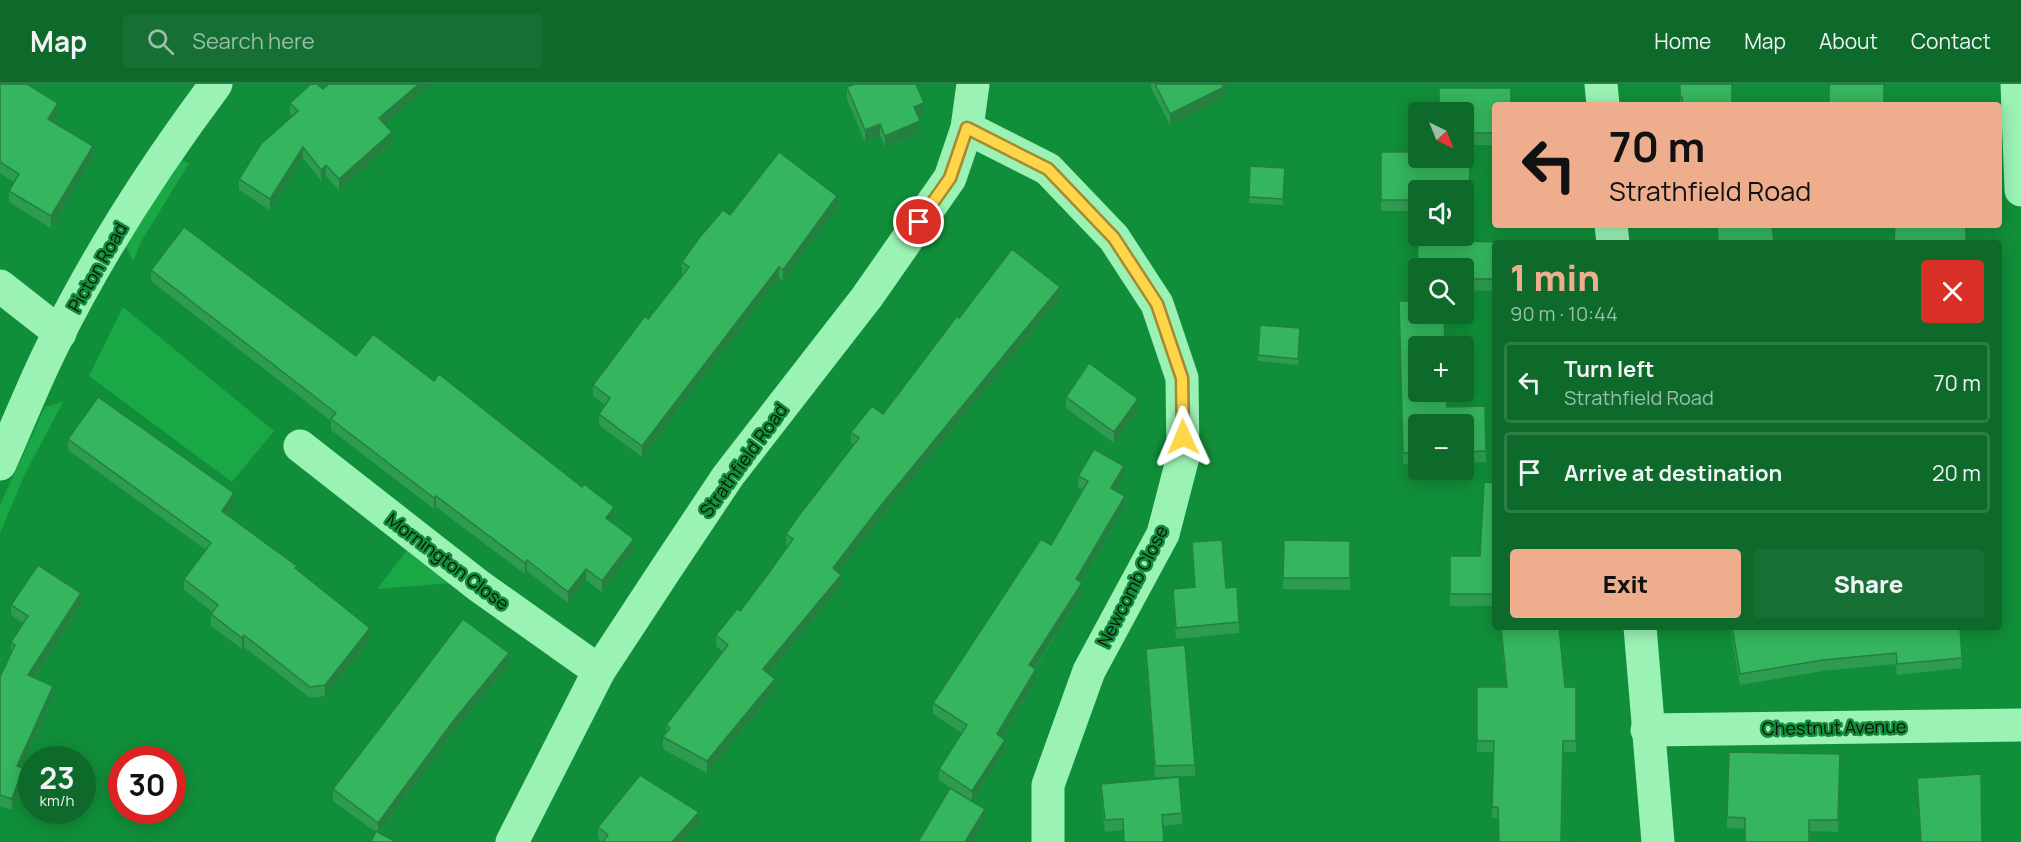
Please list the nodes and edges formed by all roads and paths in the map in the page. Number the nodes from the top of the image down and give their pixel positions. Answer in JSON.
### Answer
{"nodes":[{"id":1,"x":216,"y":84,"type":"edge"},
{"id":2,"x":973,"y":84,"type":"edge"},
{"id":3,"x":1601,"y":84,"type":"edge"},
{"id":4,"x":2017,"y":84,"type":"edge"},
{"id":5,"x":1603,"y":102,"type":"edge"},
{"id":6,"x":967,"y":128,"type":"junction"},
{"id":7,"x":2021,"y":190,"type":"edge"},
{"id":8,"x":0,"y":286,"type":"edge"},
{"id":9,"x":60,"y":333,"type":"junction"},
{"id":10,"x":300,"y":446,"type":"dead end"},
{"id":11,"x":0,"y":464,"type":"edge"},
{"id":12,"x":1640,"y":630,"type":"edge"},
{"id":13,"x":599,"y":671,"type":"junction"},
{"id":14,"x":2021,"y":724,"type":"edge"},
{"id":15,"x":1647,"y":730,"type":"junction"},
{"id":16,"x":512,"y":842,"type":"edge"},
{"id":17,"x":1048,"y":842,"type":"edge"},
{"id":18,"x":1658,"y":842,"type":"edge"}],
"edges":[{"from":1,"to":9,"type":"street","name":"Picton Road"},
{"from":2,"to":6,"type":"street","name":"Strathfield Road"},
{"from":3,"to":5,"type":"street"},
{"from":4,"to":7,"type":"street"},
{"from":6,"to":13,"type":"street","name":"Strathfield Road"},
{"from":6,"to":17,"type":"street","name":"Newcomb Close"},
{"from":8,"to":9,"type":"street"},
{"from":9,"to":11,"type":"street","name":"Picton Road"},
{"from":10,"to":13,"type":"street","name":"Mornington Close"},
{"from":12,"to":15,"type":"street"},
{"from":13,"to":16,"type":"street","name":"Strathfield Road"},
{"from":14,"to":15,"type":"street","name":"Chestnut Avenue"},
{"from":15,"to":18,"type":"street"}]}
